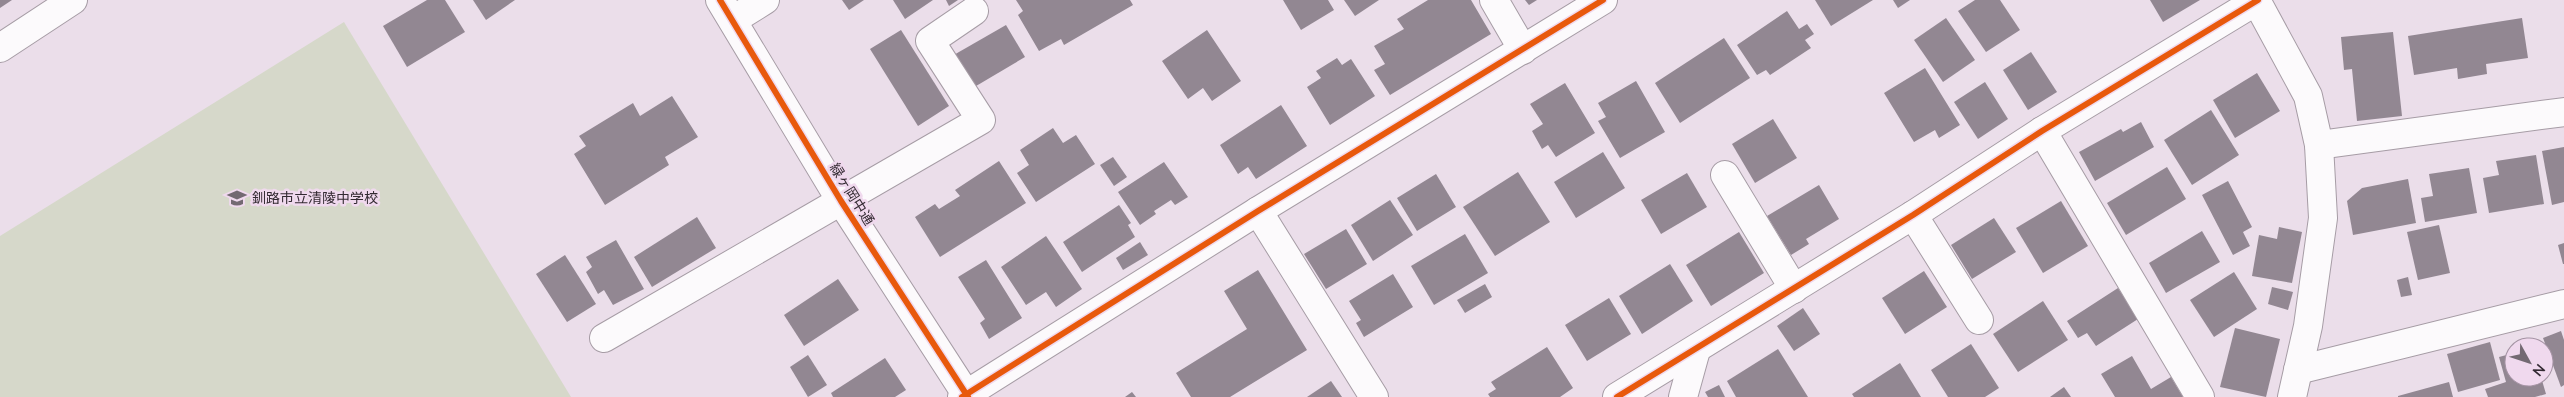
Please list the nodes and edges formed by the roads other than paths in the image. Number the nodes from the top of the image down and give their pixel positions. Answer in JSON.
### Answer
{"nodes":[{"id":1,"x":73,"y":0,"type":"edge"},
{"id":2,"x":765,"y":0,"type":"edge"},
{"id":3,"x":1494,"y":0,"type":"edge"},
{"id":4,"x":1603,"y":0,"type":"edge"},
{"id":5,"x":2257,"y":0,"type":"edge"},
{"id":6,"x":726,"y":10,"type":"edge"},
{"id":7,"x":974,"y":11,"type":"dead end"},
{"id":8,"x":0,"y":48,"type":"edge"},
{"id":9,"x":1523,"y":50,"type":"junction"},
{"id":10,"x":2564,"y":112,"type":"edge"},
{"id":11,"x":2042,"y":131,"type":"junction"},
{"id":12,"x":2320,"y":145,"type":"junction"},
{"id":13,"x":1725,"y":175,"type":"dead end"},
{"id":14,"x":841,"y":201,"type":"junction"},
{"id":15,"x":1258,"y":211,"type":"junction"},
{"id":16,"x":1913,"y":215,"type":"junction"},
{"id":17,"x":1794,"y":289,"type":"junction"},
{"id":18,"x":2564,"y":304,"type":"edge"},
{"id":19,"x":1979,"y":320,"type":"dead end"},
{"id":20,"x":604,"y":338,"type":"dead end"},
{"id":21,"x":1696,"y":350,"type":"junction"},
{"id":22,"x":2298,"y":370,"type":"junction"},
{"id":23,"x":965,"y":396,"type":"edge"},
{"id":24,"x":1374,"y":397,"type":"edge"},
{"id":25,"x":1617,"y":397,"type":"edge"},
{"id":26,"x":1683,"y":397,"type":"edge"},
{"id":27,"x":2200,"y":397,"type":"edge"},
{"id":28,"x":2292,"y":397,"type":"edge"}],
"edges":[{"from":1,"to":8,"type":"street"},
{"from":2,"to":6,"type":"street"},
{"from":3,"to":9,"type":"street"},
{"from":4,"to":9,"type":"street"},
{"from":5,"to":11,"type":"street"},
{"from":5,"to":12,"type":"street"},
{"from":6,"to":14,"type":"street","name":"緑ヶ岡中通"},
{"from":7,"to":14,"type":"street"},
{"from":9,"to":15,"type":"street"},
{"from":10,"to":12,"type":"street"},
{"from":11,"to":16,"type":"street"},
{"from":11,"to":27,"type":"street"},
{"from":12,"to":22,"type":"street"},
{"from":13,"to":17,"type":"street"},
{"from":14,"to":20,"type":"street"},
{"from":14,"to":23,"type":"street","name":"緑ヶ岡中通"},
{"from":15,"to":23,"type":"street"},
{"from":15,"to":24,"type":"street"},
{"from":16,"to":17,"type":"street"},
{"from":16,"to":19,"type":"street"},
{"from":17,"to":21,"type":"street"},
{"from":18,"to":22,"type":"street"},
{"from":21,"to":25,"type":"street"},
{"from":21,"to":26,"type":"street"},
{"from":22,"to":28,"type":"street"}]}
